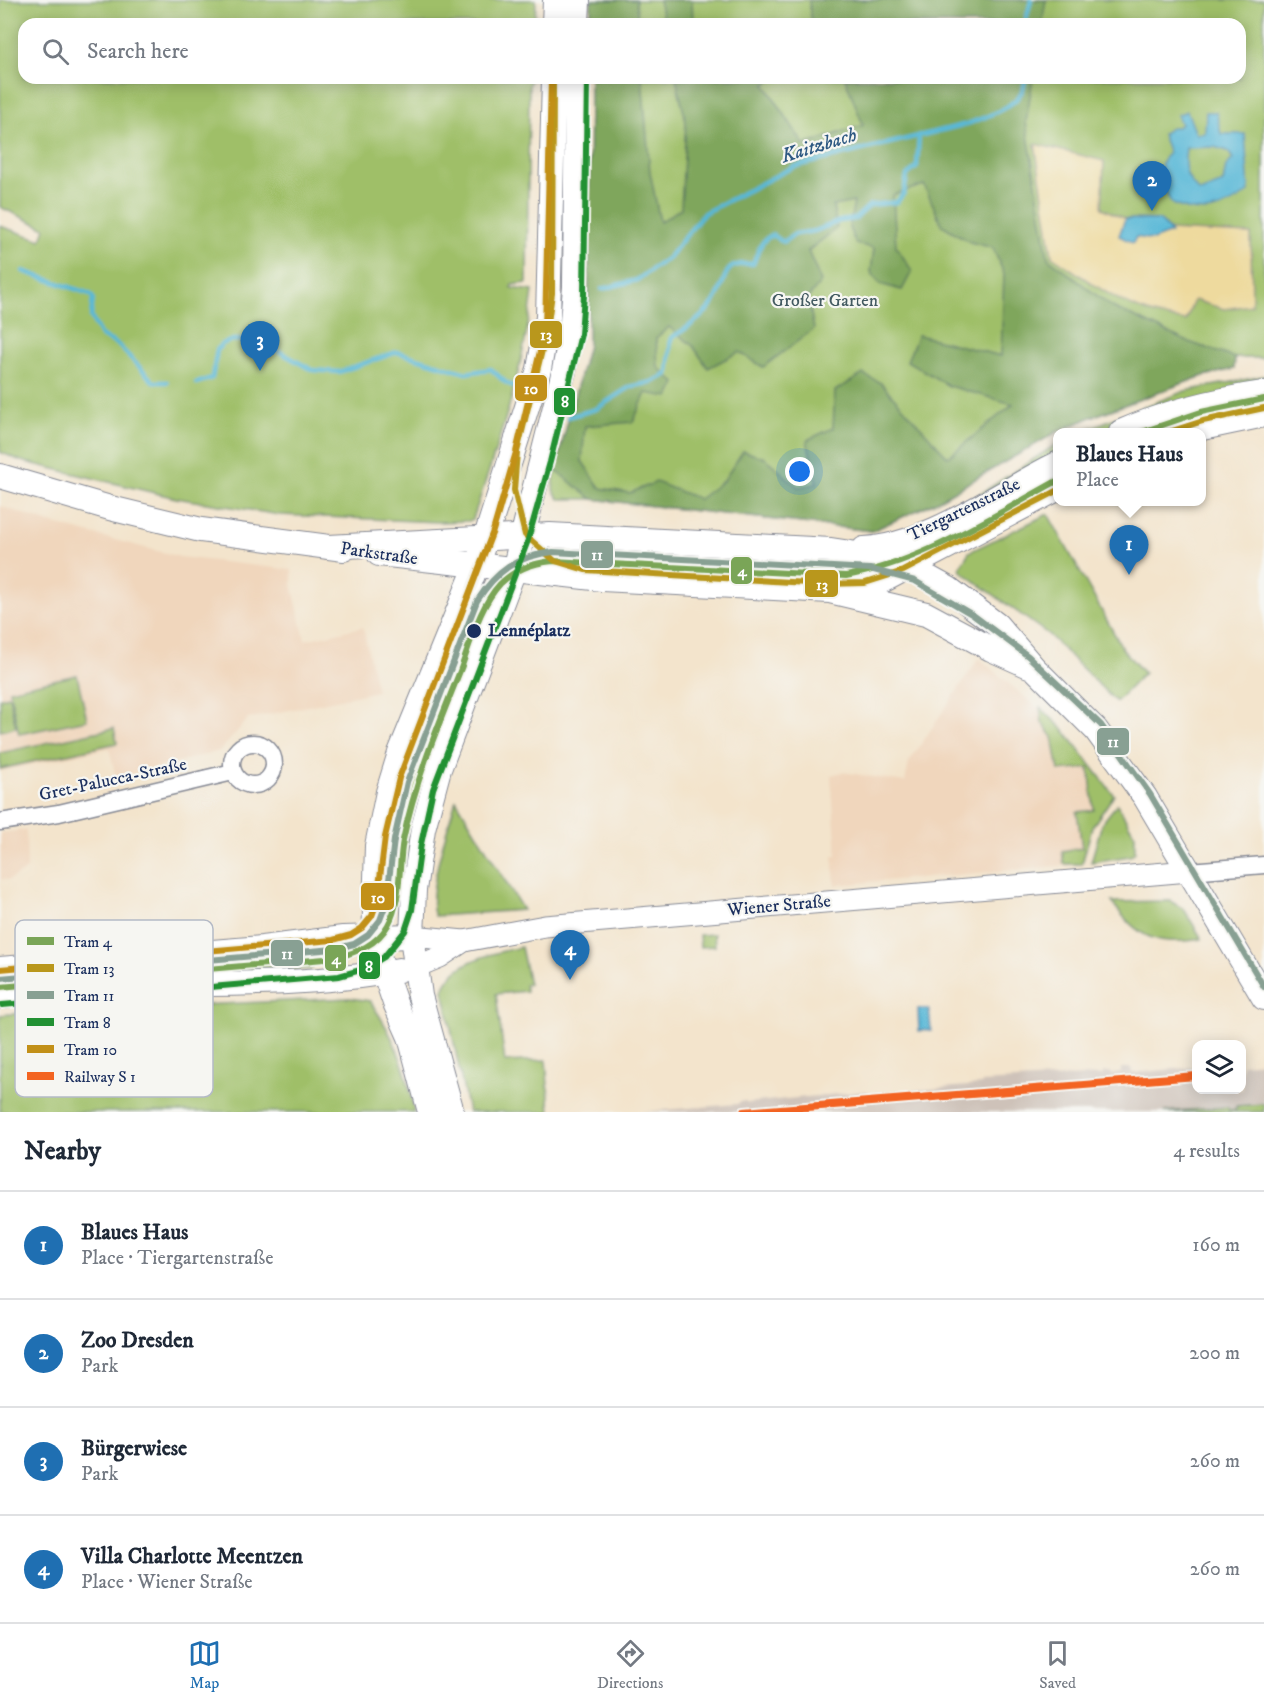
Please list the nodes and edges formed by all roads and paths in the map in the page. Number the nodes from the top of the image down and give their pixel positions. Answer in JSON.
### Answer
{"nodes":[{"id":1,"x":555,"y":0,"type":"edge"},
{"id":2,"x":578,"y":0,"type":"edge"},
{"id":3,"x":554,"y":18,"type":"edge"},
{"id":4,"x":577,"y":18,"type":"edge"},
{"id":5,"x":554,"y":84,"type":"edge"},
{"id":6,"x":577,"y":84,"type":"edge"},
{"id":7,"x":1264,"y":393,"type":"edge"},
{"id":8,"x":1264,"y":415,"type":"edge"},
{"id":9,"x":1131,"y":428,"type":"edge"},
{"id":10,"x":1202,"y":428,"type":"edge"},
{"id":11,"x":1053,"y":466,"type":"edge"},
{"id":12,"x":0,"y":476,"type":"edge"},
{"id":13,"x":1053,"y":491,"type":"edge"},
{"id":14,"x":522,"y":536,"type":"junction"},
{"id":15,"x":485,"y":538,"type":"junction"},
{"id":16,"x":330,"y":547,"type":"junction"},
{"id":17,"x":831,"y":550,"type":"junction"},
{"id":18,"x":477,"y":565,"type":"junction"},
{"id":19,"x":909,"y":567,"type":"junction"},
{"id":20,"x":514,"y":570,"type":"junction"},
{"id":21,"x":830,"y":591,"type":"junction"},
{"id":22,"x":1034,"y":668,"type":"junction"},
{"id":23,"x":233,"y":772,"type":"dead end"},
{"id":24,"x":0,"y":822,"type":"edge"},
{"id":25,"x":1264,"y":866,"type":"edge"},
{"id":26,"x":1189,"y":872,"type":"junction"},
{"id":27,"x":372,"y":936,"type":"junction"},
{"id":28,"x":412,"y":936,"type":"junction"},
{"id":29,"x":464,"y":941,"type":"junction"},
{"id":30,"x":213,"y":950,"type":"edge"},
{"id":31,"x":416,"y":967,"type":"junction"},
{"id":32,"x":15,"y":968,"type":"edge"},
{"id":33,"x":0,"y":969,"type":"edge"},
{"id":34,"x":383,"y":973,"type":"junction"},
{"id":35,"x":213,"y":983,"type":"edge"},
{"id":36,"x":15,"y":996,"type":"edge"},
{"id":37,"x":0,"y":997,"type":"edge"},
{"id":38,"x":1264,"y":998,"type":"edge"},
{"id":39,"x":430,"y":1112,"type":"edge"},
{"id":40,"x":452,"y":1112,"type":"edge"}],
"edges":[{"from":1,"to":3,"type":"main road"},
{"from":2,"to":4,"type":"main road"},
{"from":5,"to":15,"type":"main road"},
{"from":6,"to":14,"type":"main road"},
{"from":7,"to":9,"type":"main road"},
{"from":8,"to":10,"type":"main road"},
{"from":11,"to":17,"type":"main road","name":"Tiergartenstraße"},
{"from":12,"to":16,"type":"main road"},
{"from":13,"to":19,"type":"main road","name":"Tiergartenstraße"},
{"from":14,"to":15,"type":"main road"},
{"from":14,"to":17,"type":"main road"},
{"from":14,"to":20,"type":"main road"},
{"from":15,"to":16,"type":"main road","name":"Parkstraße"},
{"from":15,"to":18,"type":"main road"},
{"from":16,"to":18,"type":"main road","name":"Parkstraße"},
{"from":17,"to":19,"type":"main road"},
{"from":18,"to":20,"type":"main road"},
{"from":18,"to":27,"type":"main road"},
{"from":19,"to":21,"type":"main road","name":"Tiergartenstraße"},
{"from":19,"to":22,"type":"main road"},
{"from":20,"to":21,"type":"main road"},
{"from":20,"to":28,"type":"main road"},
{"from":21,"to":22,"type":"main road"},
{"from":22,"to":26,"type":"main road"},
{"from":23,"to":24,"type":"street","name":"Gret-Palucca-Straße"},
{"from":25,"to":26,"type":"street"},
{"from":26,"to":29,"type":"street","name":"Wiener Straße"},
{"from":26,"to":38,"type":"main road"},
{"from":27,"to":28,"type":"main road","name":"Wiener Straße"},
{"from":27,"to":30,"type":"main road","name":"Wiener Straße"},
{"from":27,"to":34,"type":"main road"},
{"from":28,"to":29,"type":"street","name":"Wiener Straße"},
{"from":28,"to":31,"type":"main road"},
{"from":29,"to":31,"type":"street","name":"Wiener Straße"},
{"from":31,"to":34,"type":"main road","name":"Wiener Straße"},
{"from":31,"to":40,"type":"main road"},
{"from":32,"to":33,"type":"main road","name":"Wiener Straße"},
{"from":34,"to":35,"type":"main road","name":"Wiener Straße"},
{"from":34,"to":39,"type":"main road"},
{"from":36,"to":37,"type":"main road","name":"Wiener Straße"}]}
